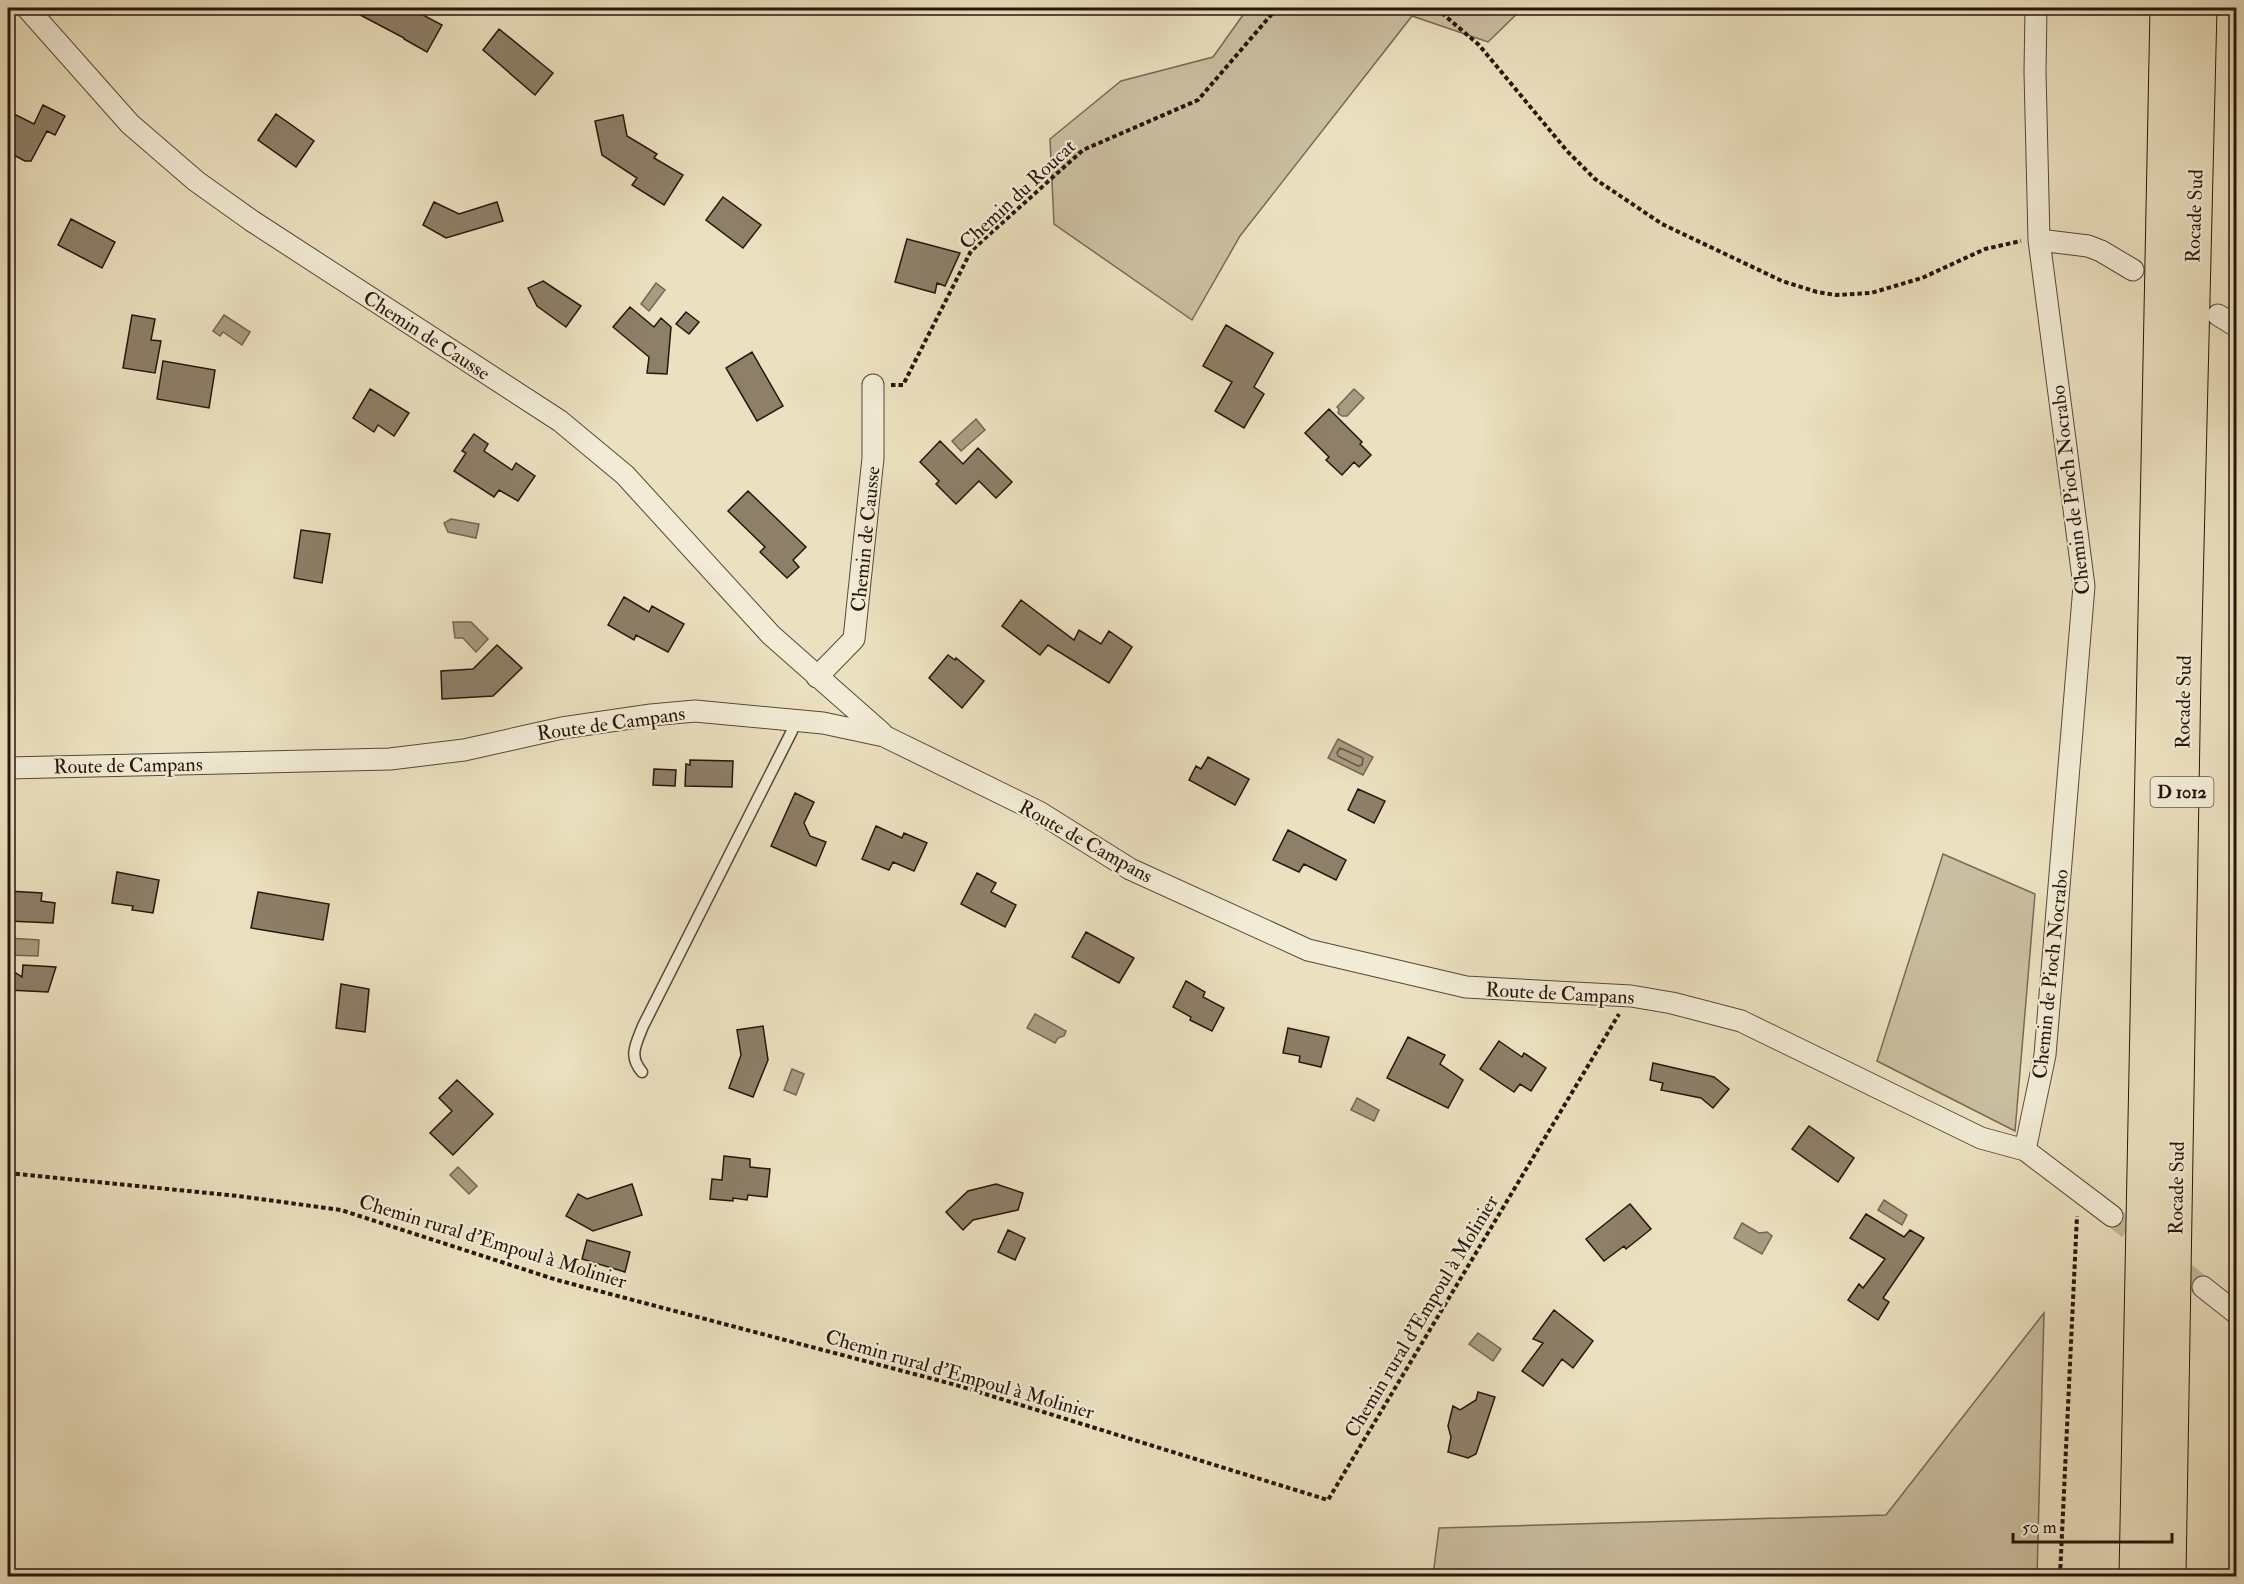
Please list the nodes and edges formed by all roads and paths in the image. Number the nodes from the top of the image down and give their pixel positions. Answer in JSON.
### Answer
{"nodes":[{"id":1,"x":27,"y":8,"type":"edge"},
{"id":2,"x":1277,"y":8,"type":"edge"},
{"id":3,"x":1436,"y":8,"type":"edge"},
{"id":4,"x":2036,"y":8,"type":"edge"},
{"id":5,"x":2167,"y":8,"type":"edge"},
{"id":6,"x":2200,"y":8,"type":"edge"},
{"id":7,"x":2039,"y":240,"type":"junction"},
{"id":8,"x":2133,"y":270,"type":"dead end"},
{"id":9,"x":2218,"y":315,"type":"dead end"},
{"id":10,"x":2236,"y":326,"type":"edge"},
{"id":11,"x":873,"y":385,"type":"joint"},
{"id":12,"x":817,"y":677,"type":"junction"},
{"id":13,"x":795,"y":719,"type":"junction"},
{"id":14,"x":884,"y":736,"type":"junction"},
{"id":15,"x":8,"y":768,"type":"edge"},
{"id":16,"x":1631,"y":996,"type":"junction"},
{"id":17,"x":642,"y":1072,"type":"dead end"},
{"id":18,"x":2025,"y":1150,"type":"junction"},
{"id":19,"x":8,"y":1173,"type":"edge"},
{"id":20,"x":2078,"y":1192,"type":"junction"},
{"id":21,"x":2112,"y":1216,"type":"tunnel mouth"},
{"id":22,"x":2203,"y":1287,"type":"tunnel mouth"},
{"id":23,"x":2236,"y":1313,"type":"edge"},
{"id":24,"x":2060,"y":1576,"type":"edge"},
{"id":25,"x":2136,"y":1576,"type":"edge"},
{"id":26,"x":2169,"y":1576,"type":"edge"}],
"edges":[{"from":1,"to":12,"type":"street","name":"Chemin de Causse"},
{"from":2,"to":11,"type":"path","name":"Chemin du Roucat"},
{"from":3,"to":7,"type":"path"},
{"from":4,"to":7,"type":"street","name":"Chemin de Pioch Nocrabo"},
{"from":5,"to":25,"type":"highway","name":"Rocade Sud","number":"D 1012"},
{"from":6,"to":26,"type":"highway","name":"Rocade Sud","number":"D 1012"},
{"from":7,"to":8,"type":"street"},
{"from":7,"to":18,"type":"street","name":"Chemin de Pioch Nocrabo"},
{"from":9,"to":10,"type":"street"},
{"from":11,"to":12,"type":"street","name":"Chemin de Causse"},
{"from":12,"to":14,"type":"street","name":"Chemin de Causse"},
{"from":13,"to":14,"type":"street","name":"Route de Campans"},
{"from":13,"to":15,"type":"street","name":"Route de Campans"},
{"from":13,"to":17,"type":"lane"},
{"from":14,"to":16,"type":"street","name":"Route de Campans"},
{"from":16,"to":18,"type":"street","name":"Route de Campans"},
{"from":16,"to":19,"type":"path","name":"Chemin rural d'Empoul à Molinier"},
{"from":18,"to":20,"type":"street","name":"Route de Campans"},
{"from":20,"to":21,"type":"street","name":"Route de Campans"},
{"from":20,"to":24,"type":"path"},
{"from":22,"to":23,"type":"street"}]}
